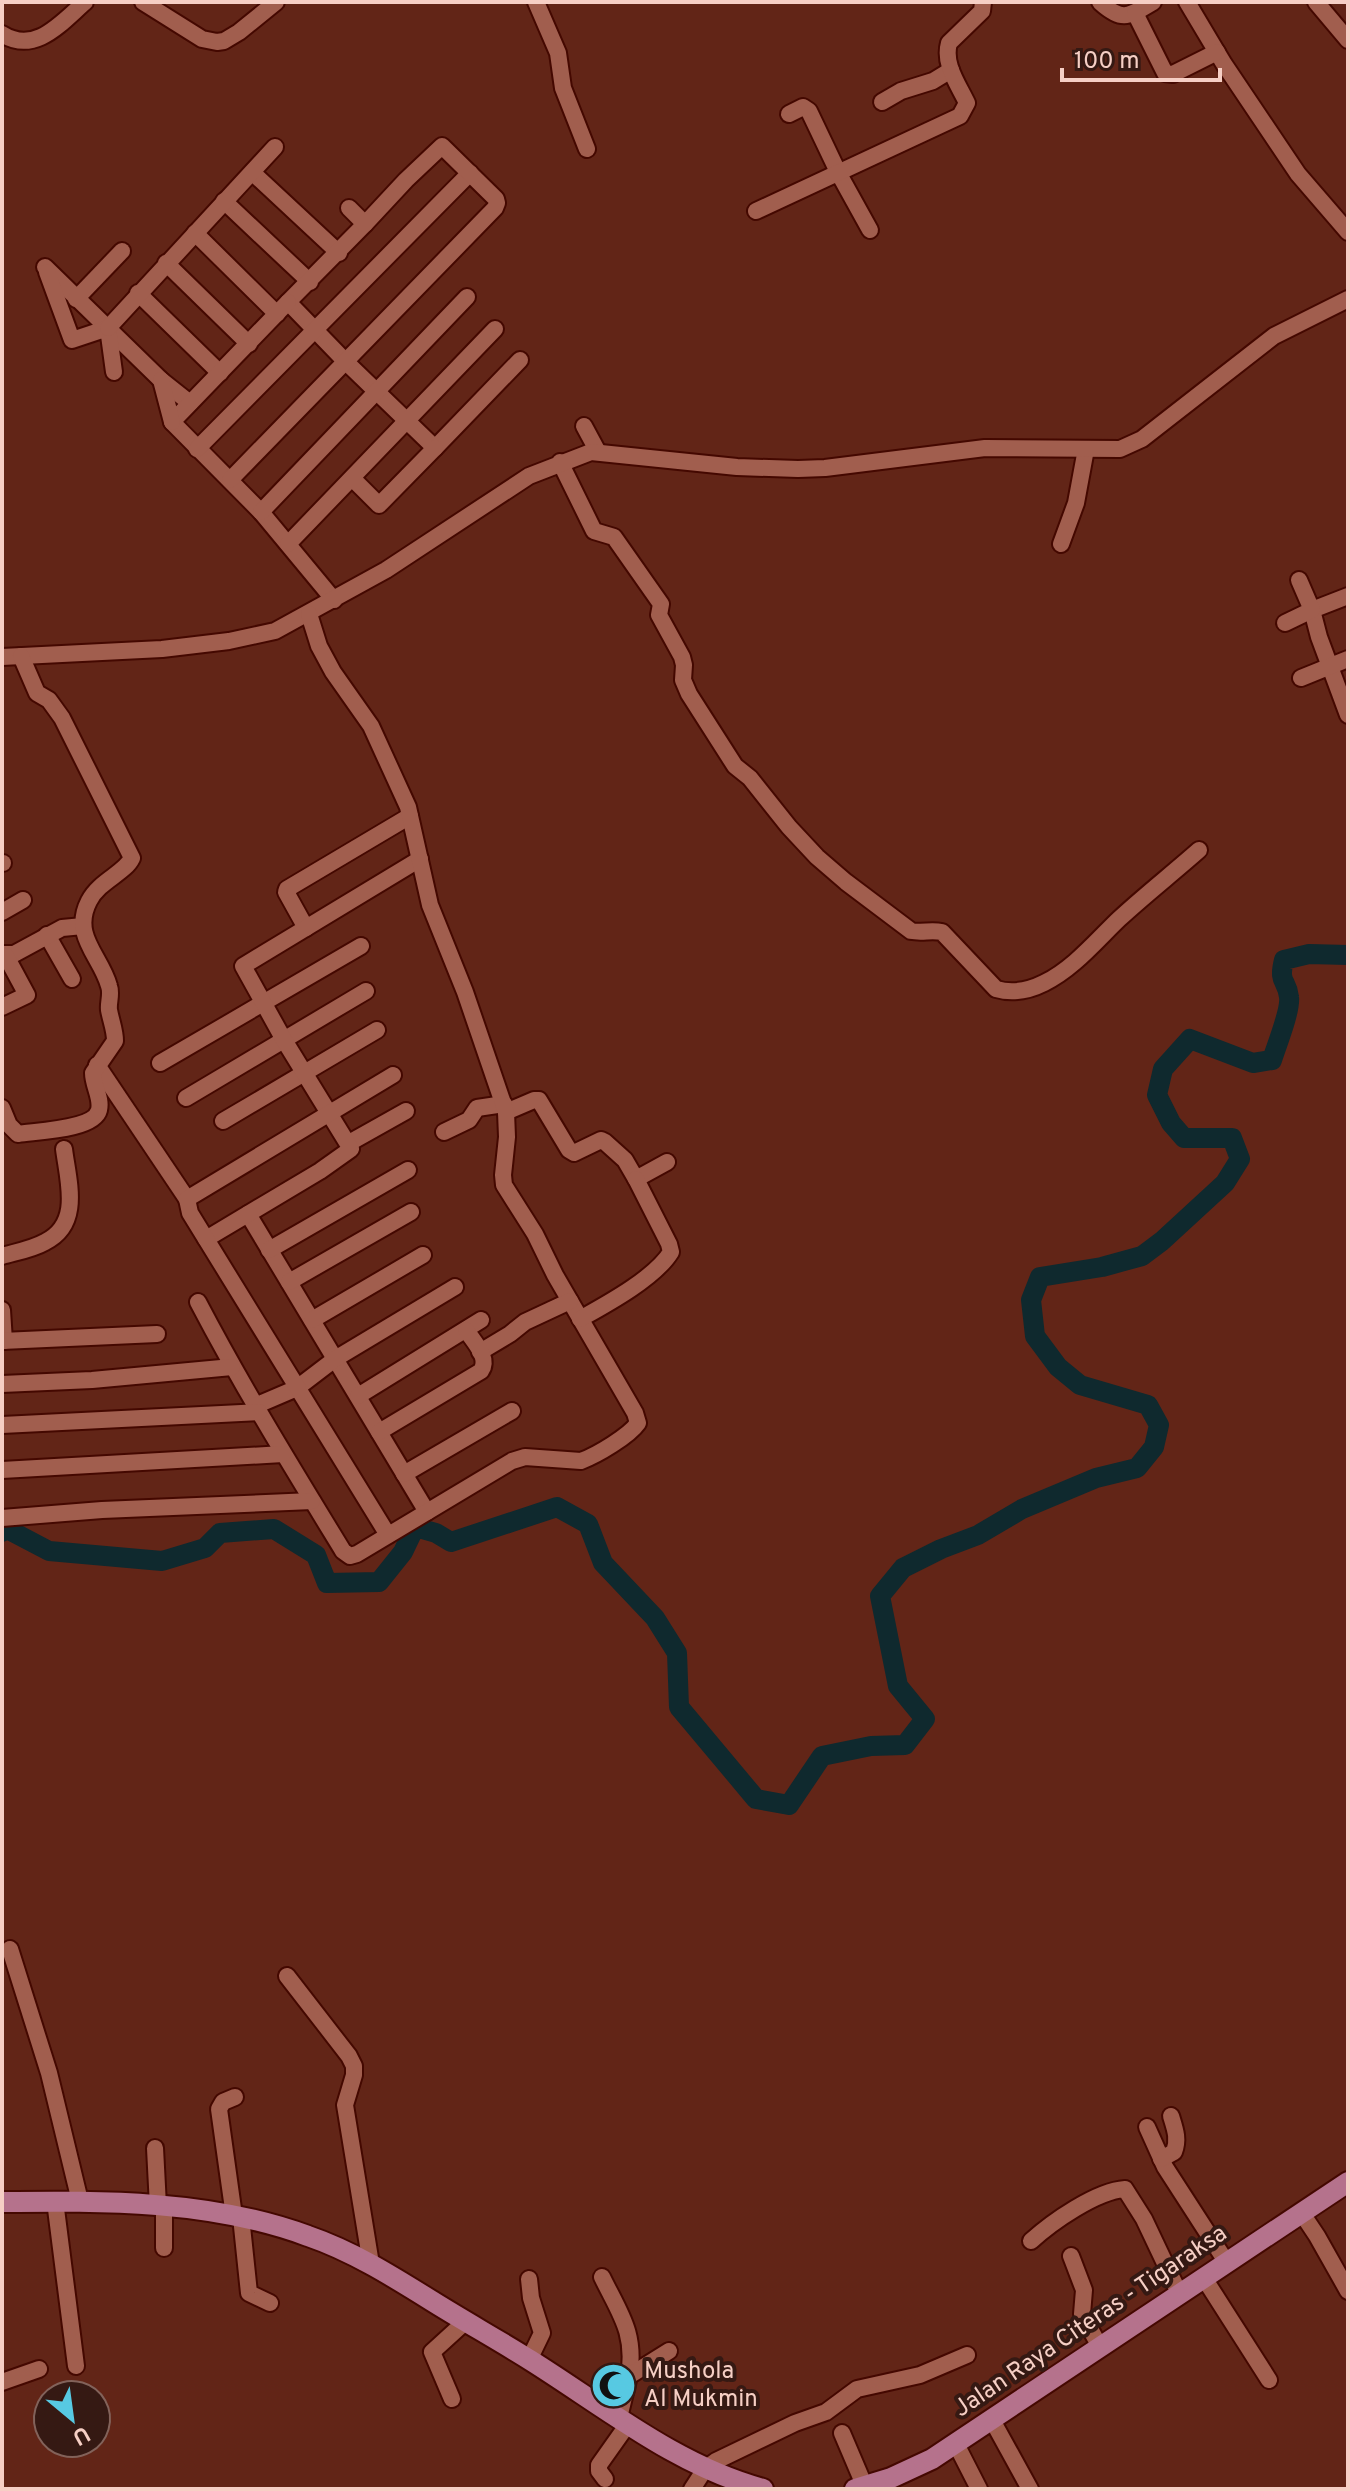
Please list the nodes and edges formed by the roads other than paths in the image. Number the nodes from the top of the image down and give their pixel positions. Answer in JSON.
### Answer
{"nodes":[{"id":1,"x":85,"y":2,"type":"edge"},
{"id":2,"x":143,"y":2,"type":"edge"},
{"id":3,"x":276,"y":2,"type":"edge"},
{"id":4,"x":536,"y":2,"type":"edge"},
{"id":5,"x":983,"y":2,"type":"edge"},
{"id":6,"x":1100,"y":2,"type":"edge"},
{"id":7,"x":1153,"y":2,"type":"edge"},
{"id":8,"x":1187,"y":2,"type":"edge"},
{"id":9,"x":1316,"y":2,"type":"edge"},
{"id":10,"x":1135,"y":13,"type":"junction"},
{"id":11,"x":2,"y":34,"type":"edge"},
{"id":12,"x":1348,"y":40,"type":"edge"},
{"id":13,"x":1217,"y":52,"type":"junction"},
{"id":14,"x":951,"y":70,"type":"junction"},
{"id":15,"x":882,"y":102,"type":"dead end"},
{"id":16,"x":789,"y":114,"type":"dead end"},
{"id":17,"x":275,"y":147,"type":"dead end"},
{"id":18,"x":587,"y":149,"type":"dead end"},
{"id":19,"x":253,"y":173,"type":"junction"},
{"id":20,"x":470,"y":173,"type":"junction"},
{"id":21,"x":839,"y":174,"type":"junction"},
{"id":22,"x":224,"y":201,"type":"junction"},
{"id":23,"x":756,"y":211,"type":"dead end"},
{"id":24,"x":870,"y":230,"type":"dead end"},
{"id":25,"x":1348,"y":232,"type":"edge"},
{"id":26,"x":195,"y":233,"type":"junction"},
{"id":27,"x":122,"y":251,"type":"dead end"},
{"id":28,"x":339,"y":253,"type":"junction"},
{"id":29,"x":166,"y":263,"type":"junction"},
{"id":30,"x":310,"y":282,"type":"junction"},
{"id":31,"x":138,"y":293,"type":"junction"},
{"id":32,"x":467,"y":297,"type":"dead end"},
{"id":33,"x":76,"y":299,"type":"junction"},
{"id":34,"x":1348,"y":299,"type":"edge"},
{"id":35,"x":282,"y":308,"type":"junction"},
{"id":36,"x":108,"y":328,"type":"junction"},
{"id":37,"x":495,"y":329,"type":"dead end"},
{"id":38,"x":315,"y":330,"type":"junction"},
{"id":39,"x":249,"y":344,"type":"junction"},
{"id":40,"x":520,"y":360,"type":"dead end"},
{"id":41,"x":346,"y":362,"type":"junction"},
{"id":42,"x":114,"y":372,"type":"dead end"},
{"id":43,"x":220,"y":373,"type":"junction"},
{"id":44,"x":161,"y":380,"type":"junction"},
{"id":45,"x":377,"y":392,"type":"junction"},
{"id":46,"x":190,"y":403,"type":"junction"},
{"id":47,"x":407,"y":420,"type":"junction"},
{"id":48,"x":172,"y":422,"type":"junction"},
{"id":49,"x":584,"y":426,"type":"dead end"},
{"id":50,"x":435,"y":448,"type":"junction"},
{"id":51,"x":197,"y":449,"type":"junction"},
{"id":52,"x":1086,"y":449,"type":"junction"},
{"id":53,"x":598,"y":452,"type":"junction"},
{"id":54,"x":560,"y":462,"type":"junction"},
{"id":55,"x":230,"y":480,"type":"junction"},
{"id":56,"x":358,"y":484,"type":"junction"},
{"id":57,"x":261,"y":512,"type":"junction"},
{"id":58,"x":288,"y":544,"type":"junction"},
{"id":59,"x":1061,"y":544,"type":"dead end"},
{"id":60,"x":1299,"y":580,"type":"dead end"},
{"id":61,"x":1348,"y":596,"type":"edge"},
{"id":62,"x":334,"y":600,"type":"junction"},
{"id":63,"x":1312,"y":610,"type":"junction"},
{"id":64,"x":309,"y":614,"type":"junction"},
{"id":65,"x":1285,"y":623,"type":"dead end"},
{"id":66,"x":21,"y":656,"type":"junction"},
{"id":67,"x":2,"y":657,"type":"edge"},
{"id":68,"x":1348,"y":659,"type":"edge"},
{"id":69,"x":1330,"y":666,"type":"junction"},
{"id":70,"x":1301,"y":678,"type":"dead end"},
{"id":71,"x":1348,"y":715,"type":"edge"},
{"id":72,"x":410,"y":816,"type":"junction"},
{"id":73,"x":1199,"y":850,"type":"dead end"},
{"id":74,"x":420,"y":859,"type":"junction"},
{"id":75,"x":23,"y":900,"type":"dead end"},
{"id":76,"x":2,"y":912,"type":"edge"},
{"id":77,"x":83,"y":926,"type":"junction"},
{"id":78,"x":306,"y":928,"type":"junction"},
{"id":79,"x":47,"y":935,"type":"junction"},
{"id":80,"x":361,"y":946,"type":"dead end"},
{"id":81,"x":4,"y":955,"type":"edge"},
{"id":82,"x":72,"y":979,"type":"dead end"},
{"id":83,"x":366,"y":991,"type":"dead end"},
{"id":84,"x":263,"y":1002,"type":"junction"},
{"id":85,"x":2,"y":1007,"type":"edge"},
{"id":86,"x":377,"y":1030,"type":"dead end"},
{"id":87,"x":284,"y":1040,"type":"junction"},
{"id":88,"x":160,"y":1063,"type":"dead end"},
{"id":89,"x":97,"y":1065,"type":"junction"},
{"id":90,"x":305,"y":1073,"type":"junction"},
{"id":91,"x":393,"y":1075,"type":"dead end"},
{"id":92,"x":186,"y":1098,"type":"dead end"},
{"id":93,"x":2,"y":1108,"type":"edge"},
{"id":94,"x":505,"y":1108,"type":"junction"},
{"id":95,"x":406,"y":1111,"type":"dead end"},
{"id":96,"x":329,"y":1113,"type":"junction"},
{"id":97,"x":223,"y":1121,"type":"dead end"},
{"id":98,"x":444,"y":1132,"type":"dead end"},
{"id":99,"x":349,"y":1143,"type":"junction"},
{"id":100,"x":64,"y":1149,"type":"dead end"},
{"id":101,"x":667,"y":1162,"type":"dead end"},
{"id":102,"x":408,"y":1170,"type":"dead end"},
{"id":103,"x":636,"y":1179,"type":"junction"},
{"id":104,"x":187,"y":1199,"type":"junction"},
{"id":105,"x":411,"y":1212,"type":"dead end"},
{"id":106,"x":248,"y":1214,"type":"junction"},
{"id":107,"x":206,"y":1239,"type":"junction"},
{"id":108,"x":269,"y":1250,"type":"junction"},
{"id":109,"x":423,"y":1255,"type":"dead end"},
{"id":110,"x":2,"y":1256,"type":"edge"},
{"id":111,"x":289,"y":1282,"type":"junction"},
{"id":112,"x":455,"y":1287,"type":"dead end"},
{"id":113,"x":570,"y":1301,"type":"junction"},
{"id":114,"x":198,"y":1302,"type":"dead end"},
{"id":115,"x":2,"y":1310,"type":"edge"},
{"id":116,"x":580,"y":1319,"type":"junction"},
{"id":117,"x":312,"y":1320,"type":"junction"},
{"id":118,"x":481,"y":1320,"type":"dead end"},
{"id":119,"x":466,"y":1330,"type":"junction"},
{"id":120,"x":157,"y":1334,"type":"dead end"},
{"id":121,"x":3,"y":1341,"type":"edge"},
{"id":122,"x":480,"y":1352,"type":"junction"},
{"id":123,"x":335,"y":1359,"type":"junction"},
{"id":124,"x":232,"y":1367,"type":"junction"},
{"id":125,"x":2,"y":1384,"type":"edge"},
{"id":126,"x":297,"y":1388,"type":"junction"},
{"id":127,"x":358,"y":1396,"type":"junction"},
{"id":128,"x":257,"y":1409,"type":"junction"},
{"id":129,"x":512,"y":1411,"type":"dead end"},
{"id":130,"x":2,"y":1425,"type":"edge"},
{"id":131,"x":379,"y":1432,"type":"junction"},
{"id":132,"x":283,"y":1454,"type":"junction"},
{"id":133,"x":2,"y":1470,"type":"edge"},
{"id":134,"x":404,"y":1474,"type":"junction"},
{"id":135,"x":312,"y":1501,"type":"junction"},
{"id":136,"x":427,"y":1512,"type":"junction"},
{"id":137,"x":2,"y":1518,"type":"edge"},
{"id":138,"x":388,"y":1535,"type":"junction"},
{"id":139,"x":10,"y":1949,"type":"dead end"},
{"id":140,"x":287,"y":1976,"type":"dead end"},
{"id":141,"x":235,"y":2097,"type":"dead end"},
{"id":142,"x":1171,"y":2116,"type":"dead end"},
{"id":143,"x":1147,"y":2127,"type":"dead end"},
{"id":144,"x":155,"y":2148,"type":"dead end"},
{"id":145,"x":1161,"y":2159,"type":"junction"},
{"id":146,"x":1348,"y":2182,"type":"edge"},
{"id":147,"x":55,"y":2201,"type":"junction"},
{"id":148,"x":80,"y":2201,"type":"junction"},
{"id":149,"x":2,"y":2202,"type":"edge"},
{"id":150,"x":161,"y":2206,"type":"junction"},
{"id":151,"x":1301,"y":2212,"type":"junction"},
{"id":152,"x":237,"y":2216,"type":"junction"},
{"id":153,"x":1031,"y":2241,"type":"dead end"},
{"id":154,"x":164,"y":2248,"type":"dead end"},
{"id":155,"x":1071,"y":2256,"type":"dead end"},
{"id":156,"x":1227,"y":2263,"type":"junction"},
{"id":157,"x":371,"y":2264,"type":"junction"},
{"id":158,"x":602,"y":2277,"type":"dead end"},
{"id":159,"x":1204,"y":2278,"type":"junction"},
{"id":160,"x":529,"y":2279,"type":"dead end"},
{"id":161,"x":1348,"y":2291,"type":"edge"},
{"id":162,"x":1180,"y":2295,"type":"junction"},
{"id":163,"x":270,"y":2303,"type":"dead end"},
{"id":164,"x":466,"y":2321,"type":"junction"},
{"id":165,"x":1100,"y":2347,"type":"junction"},
{"id":166,"x":669,"y":2351,"type":"dead end"},
{"id":167,"x":967,"y":2355,"type":"dead end"},
{"id":168,"x":529,"y":2360,"type":"junction"},
{"id":169,"x":76,"y":2366,"type":"dead end"},
{"id":170,"x":39,"y":2369,"type":"dead end"},
{"id":171,"x":629,"y":2376,"type":"junction"},
{"id":172,"x":1269,"y":2380,"type":"dead end"},
{"id":173,"x":2,"y":2382,"type":"edge"},
{"id":174,"x":452,"y":2399,"type":"dead end"},
{"id":175,"x":992,"y":2420,"type":"junction"},
{"id":176,"x":623,"y":2421,"type":"junction"},
{"id":177,"x":842,"y":2433,"type":"dead end"},
{"id":178,"x":956,"y":2444,"type":"junction"},
{"id":179,"x":705,"y":2469,"type":"junction"},
{"id":180,"x":605,"y":2479,"type":"dead end"},
{"id":181,"x":871,"y":2487,"type":"edge"},
{"id":182,"x":692,"y":2489,"type":"edge"},
{"id":183,"x":763,"y":2489,"type":"edge"},
{"id":184,"x":979,"y":2489,"type":"edge"},
{"id":185,"x":1030,"y":2489,"type":"edge"}],
"edges":[{"from":1,"to":11,"type":"street"},
{"from":2,"to":3,"type":"street"},
{"from":4,"to":18,"type":"street"},
{"from":5,"to":14,"type":"street"},
{"from":6,"to":10,"type":"street"},
{"from":7,"to":10,"type":"street"},
{"from":8,"to":13,"type":"street"},
{"from":9,"to":12,"type":"street"},
{"from":10,"to":13,"type":"street"},
{"from":13,"to":25,"type":"street"},
{"from":14,"to":15,"type":"street"},
{"from":14,"to":21,"type":"street"},
{"from":16,"to":21,"type":"street"},
{"from":17,"to":19,"type":"street"},
{"from":19,"to":22,"type":"street"},
{"from":19,"to":28,"type":"street"},
{"from":20,"to":28,"type":"street"},
{"from":20,"to":38,"type":"street"},
{"from":20,"to":41,"type":"street"},
{"from":21,"to":23,"type":"street"},
{"from":21,"to":24,"type":"street"},
{"from":22,"to":26,"type":"street"},
{"from":22,"to":30,"type":"street"},
{"from":26,"to":29,"type":"street"},
{"from":26,"to":35,"type":"street"},
{"from":27,"to":33,"type":"street"},
{"from":28,"to":30,"type":"street"},
{"from":29,"to":31,"type":"street"},
{"from":29,"to":39,"type":"street"},
{"from":30,"to":35,"type":"street"},
{"from":31,"to":36,"type":"street"},
{"from":31,"to":43,"type":"street"},
{"from":32,"to":45,"type":"street"},
{"from":33,"to":36,"type":"street"},
{"from":33,"to":36,"type":"street"},
{"from":34,"to":52,"type":"street"},
{"from":35,"to":38,"type":"street"},
{"from":35,"to":39,"type":"street"},
{"from":36,"to":42,"type":"street"},
{"from":36,"to":44,"type":"street"},
{"from":37,"to":47,"type":"street"},
{"from":38,"to":41,"type":"street"},
{"from":38,"to":51,"type":"street"},
{"from":39,"to":43,"type":"street"},
{"from":40,"to":50,"type":"street"},
{"from":41,"to":45,"type":"street"},
{"from":41,"to":55,"type":"street"},
{"from":43,"to":46,"type":"street"},
{"from":44,"to":46,"type":"street"},
{"from":44,"to":48,"type":"street"},
{"from":45,"to":47,"type":"street"},
{"from":45,"to":57,"type":"street"},
{"from":46,"to":48,"type":"street"},
{"from":47,"to":50,"type":"street"},
{"from":47,"to":56,"type":"street"},
{"from":48,"to":51,"type":"street"},
{"from":49,"to":53,"type":"street"},
{"from":50,"to":56,"type":"street"},
{"from":51,"to":55,"type":"street"},
{"from":52,"to":53,"type":"street"},
{"from":52,"to":59,"type":"street"},
{"from":53,"to":54,"type":"street"},
{"from":54,"to":62,"type":"street"},
{"from":54,"to":73,"type":"street"},
{"from":55,"to":57,"type":"street"},
{"from":56,"to":58,"type":"street"},
{"from":57,"to":58,"type":"street"},
{"from":58,"to":62,"type":"street"},
{"from":60,"to":63,"type":"street"},
{"from":61,"to":63,"type":"street"},
{"from":62,"to":64,"type":"street"},
{"from":63,"to":65,"type":"street"},
{"from":63,"to":69,"type":"street"},
{"from":64,"to":66,"type":"street"},
{"from":64,"to":72,"type":"street"},
{"from":66,"to":67,"type":"street"},
{"from":66,"to":77,"type":"street"},
{"from":68,"to":69,"type":"street"},
{"from":69,"to":70,"type":"street"},
{"from":69,"to":71,"type":"street"},
{"from":72,"to":74,"type":"street"},
{"from":72,"to":78,"type":"street"},
{"from":74,"to":78,"type":"street"},
{"from":74,"to":94,"type":"street"},
{"from":75,"to":76,"type":"street"},
{"from":77,"to":79,"type":"street"},
{"from":77,"to":89,"type":"street"},
{"from":78,"to":84,"type":"street"},
{"from":79,"to":81,"type":"street"},
{"from":79,"to":82,"type":"street"},
{"from":80,"to":84,"type":"street"},
{"from":81,"to":85,"type":"street"},
{"from":83,"to":87,"type":"street"},
{"from":84,"to":87,"type":"street"},
{"from":84,"to":88,"type":"street"},
{"from":86,"to":90,"type":"street"},
{"from":87,"to":90,"type":"street"},
{"from":87,"to":92,"type":"street"},
{"from":89,"to":93,"type":"street"},
{"from":89,"to":104,"type":"street"},
{"from":90,"to":96,"type":"street"},
{"from":90,"to":97,"type":"street"},
{"from":91,"to":96,"type":"street"},
{"from":94,"to":98,"type":"street"},
{"from":94,"to":103,"type":"street"},
{"from":94,"to":113,"type":"street"},
{"from":95,"to":99,"type":"street"},
{"from":96,"to":99,"type":"street"},
{"from":96,"to":104,"type":"street"},
{"from":99,"to":106,"type":"street"},
{"from":100,"to":110,"type":"street"},
{"from":101,"to":103,"type":"street"},
{"from":102,"to":108,"type":"street"},
{"from":103,"to":116,"type":"street"},
{"from":104,"to":107,"type":"street"},
{"from":105,"to":111,"type":"street"},
{"from":106,"to":107,"type":"street"},
{"from":106,"to":108,"type":"street"},
{"from":107,"to":126,"type":"street"},
{"from":108,"to":111,"type":"street"},
{"from":109,"to":117,"type":"street"},
{"from":111,"to":117,"type":"street"},
{"from":112,"to":123,"type":"street"},
{"from":113,"to":116,"type":"street"},
{"from":113,"to":122,"type":"street"},
{"from":114,"to":124,"type":"street"},
{"from":115,"to":121,"type":"street"},
{"from":116,"to":136,"type":"street"},
{"from":117,"to":123,"type":"street"},
{"from":118,"to":119,"type":"street"},
{"from":119,"to":122,"type":"street"},
{"from":119,"to":127,"type":"street"},
{"from":120,"to":121,"type":"street"},
{"from":122,"to":131,"type":"street"},
{"from":123,"to":126,"type":"street"},
{"from":123,"to":127,"type":"street"},
{"from":124,"to":125,"type":"street"},
{"from":124,"to":128,"type":"street"},
{"from":126,"to":128,"type":"street"},
{"from":126,"to":138,"type":"street"},
{"from":127,"to":131,"type":"street"},
{"from":128,"to":130,"type":"street"},
{"from":128,"to":132,"type":"street"},
{"from":129,"to":134,"type":"street"},
{"from":131,"to":134,"type":"street"},
{"from":132,"to":133,"type":"street"},
{"from":132,"to":135,"type":"street"},
{"from":134,"to":136,"type":"street"},
{"from":135,"to":137,"type":"street"},
{"from":135,"to":138,"type":"street"},
{"from":136,"to":138,"type":"street"},
{"from":139,"to":148,"type":"street"},
{"from":140,"to":157,"type":"street"},
{"from":141,"to":152,"type":"street"},
{"from":142,"to":145,"type":"street"},
{"from":143,"to":145,"type":"street"},
{"from":144,"to":150,"type":"street"},
{"from":145,"to":156,"type":"street"},
{"from":146,"to":151,"type":"main road","name":"Jalan Raya Citeras - Tigaraksa"},
{"from":147,"to":148,"type":"main road"},
{"from":147,"to":149,"type":"main road"},
{"from":147,"to":169,"type":"street"},
{"from":148,"to":150,"type":"main road"},
{"from":150,"to":152,"type":"main road"},
{"from":150,"to":154,"type":"street"},
{"from":151,"to":156,"type":"main road","name":"Jalan Raya Citeras - Tigaraksa"},
{"from":151,"to":161,"type":"street"},
{"from":152,"to":157,"type":"main road"},
{"from":152,"to":163,"type":"street"},
{"from":153,"to":162,"type":"street"},
{"from":155,"to":165,"type":"street"},
{"from":156,"to":159,"type":"main road","name":"Jalan Raya Citeras - Tigaraksa"},
{"from":157,"to":164,"type":"main road"},
{"from":158,"to":171,"type":"street"},
{"from":159,"to":162,"type":"main road","name":"Jalan Raya Citeras - Tigaraksa"},
{"from":159,"to":172,"type":"street"},
{"from":160,"to":168,"type":"street"},
{"from":162,"to":165,"type":"main road","name":"Jalan Raya Citeras - Tigaraksa"},
{"from":164,"to":168,"type":"main road"},
{"from":164,"to":174,"type":"street"},
{"from":165,"to":175,"type":"main road","name":"Jalan Raya Citeras - Tigaraksa"},
{"from":166,"to":171,"type":"street"},
{"from":167,"to":179,"type":"street"},
{"from":168,"to":176,"type":"main road"},
{"from":170,"to":173,"type":"street"},
{"from":171,"to":176,"type":"street"},
{"from":175,"to":178,"type":"main road","name":"Jalan Raya Citeras - Tigaraksa"},
{"from":175,"to":185,"type":"street"},
{"from":176,"to":179,"type":"main road"},
{"from":176,"to":180,"type":"street"},
{"from":177,"to":181,"type":"street"},
{"from":178,"to":181,"type":"main road","name":"Jalan Raya Citeras - Tigaraksa"},
{"from":178,"to":184,"type":"street"},
{"from":179,"to":182,"type":"street"},
{"from":179,"to":183,"type":"main road"}]}
